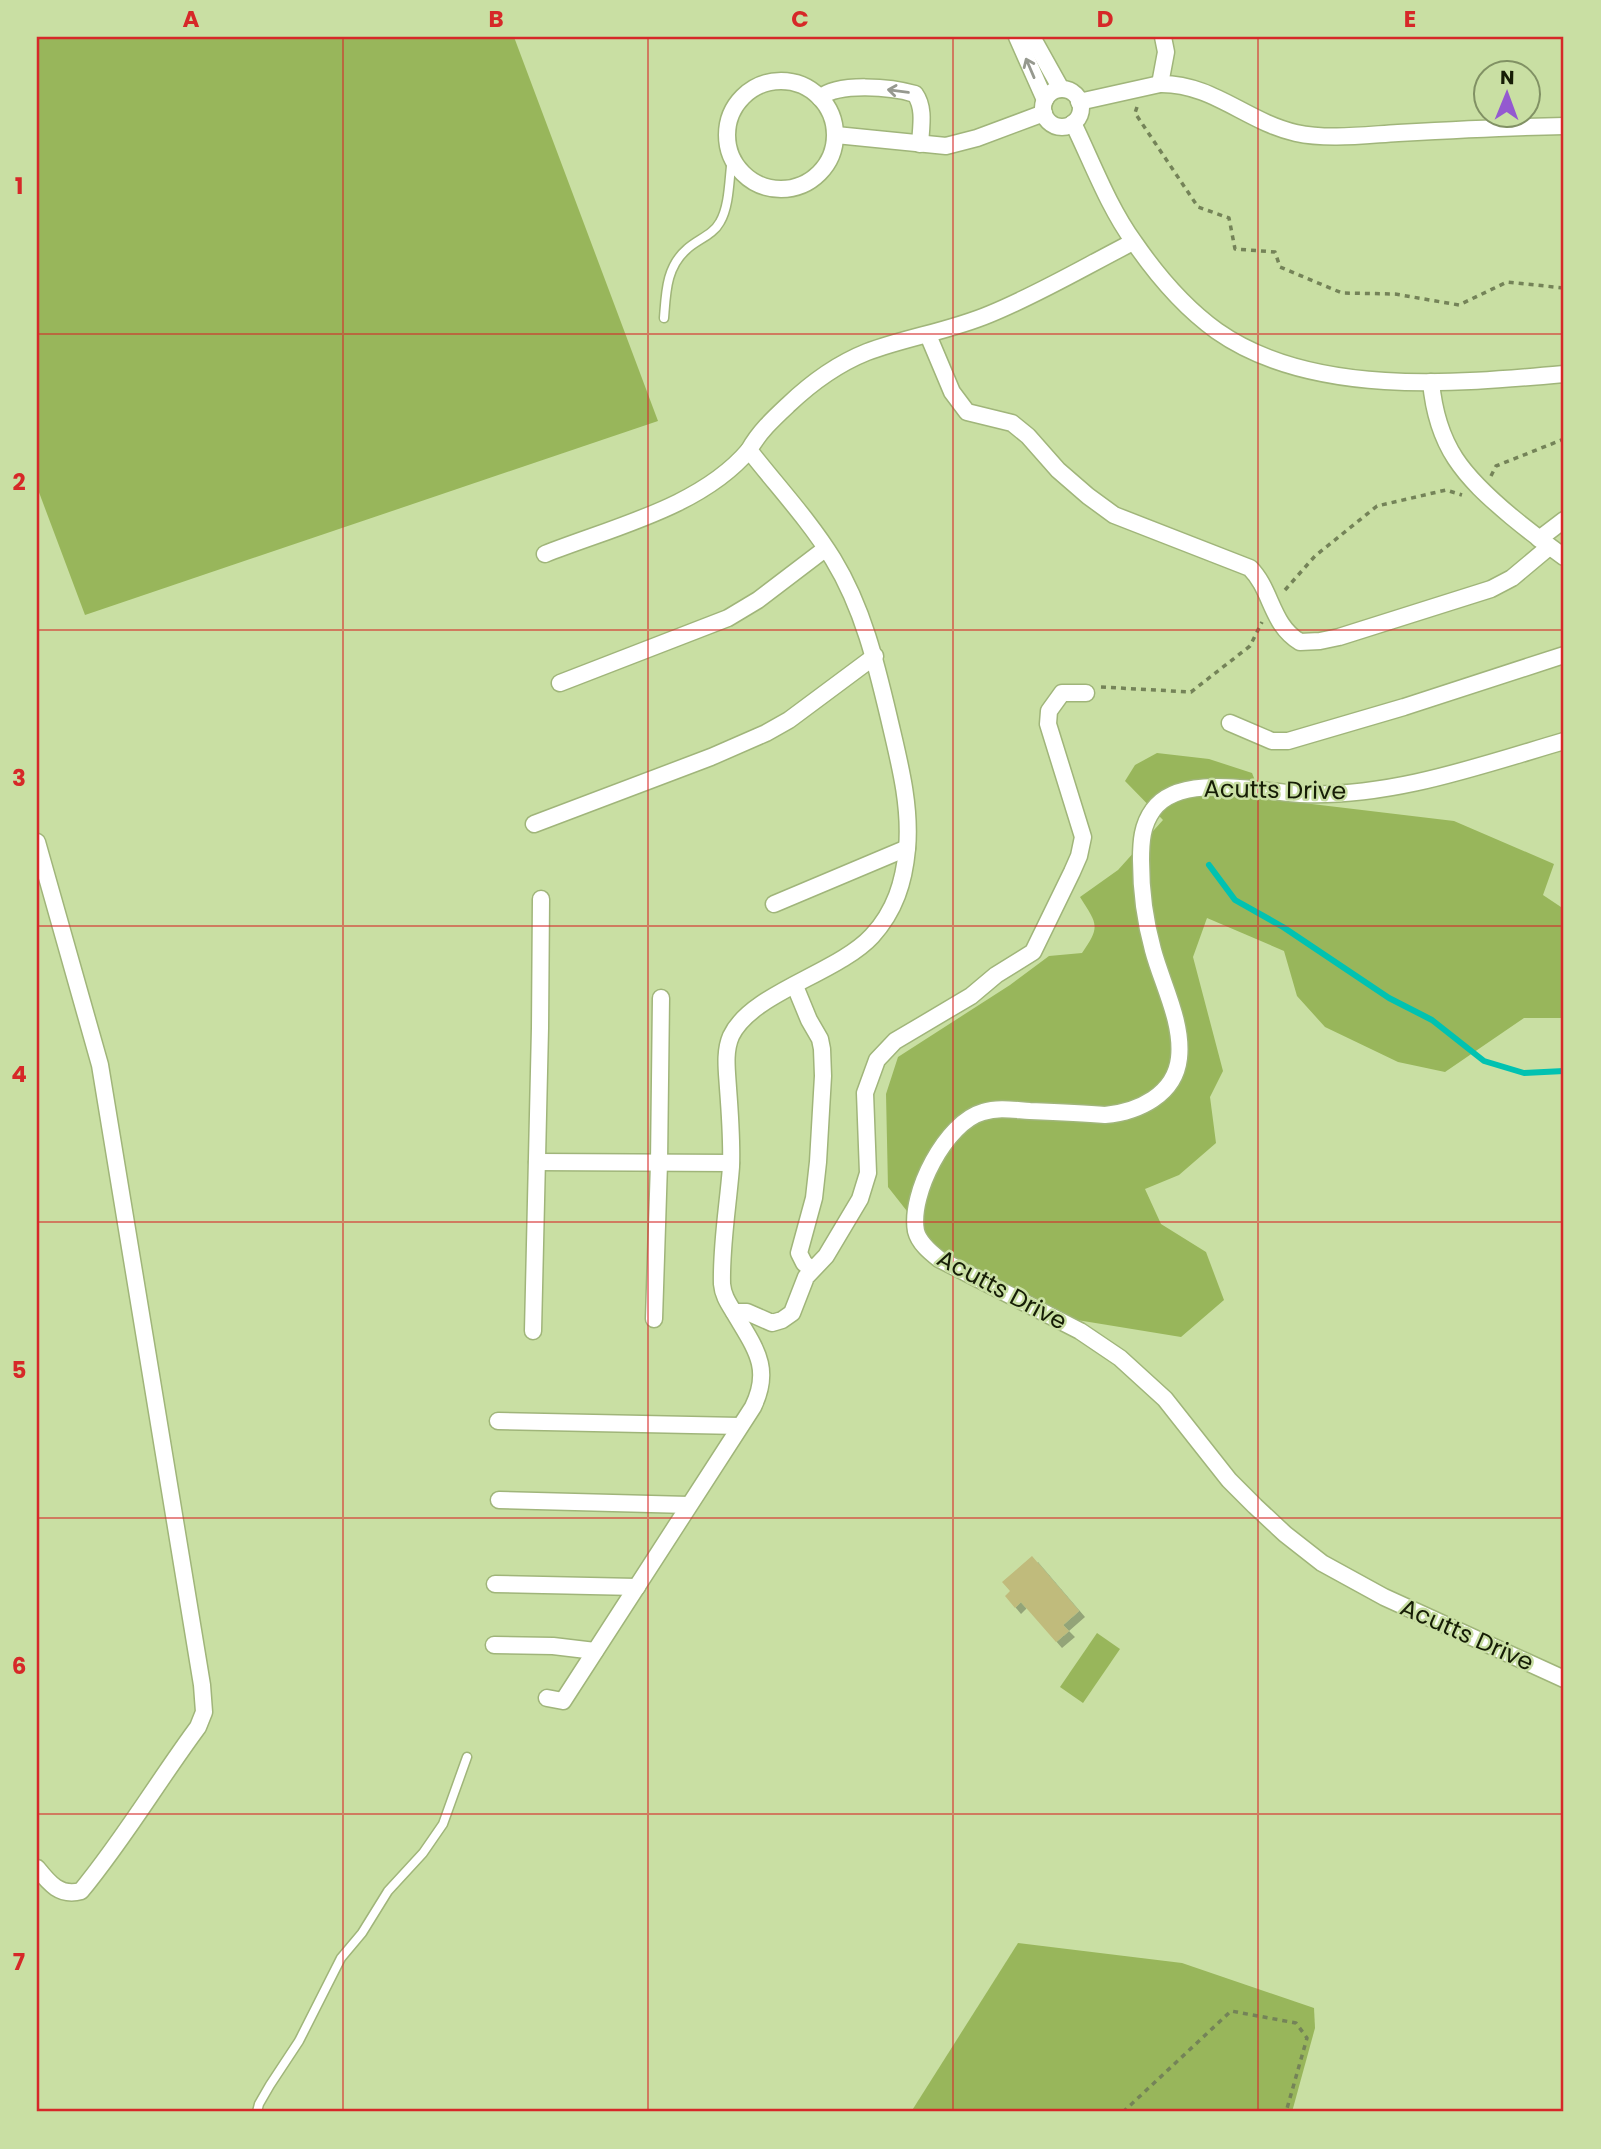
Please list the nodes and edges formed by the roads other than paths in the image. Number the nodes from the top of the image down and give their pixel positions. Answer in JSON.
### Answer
{"nodes":[{"id":1,"x":1017,"y":37,"type":"edge"},
{"id":2,"x":1032,"y":37,"type":"edge"},
{"id":3,"x":1163,"y":37,"type":"edge"},
{"id":4,"x":1160,"y":84,"type":"junction"},
{"id":5,"x":1061,"y":89,"type":"junction"},
{"id":6,"x":820,"y":97,"type":"junction"},
{"id":7,"x":1079,"y":102,"type":"junction"},
{"id":8,"x":1044,"y":106,"type":"junction"},
{"id":9,"x":1073,"y":123,"type":"junction"},
{"id":10,"x":1564,"y":125,"type":"edge"},
{"id":11,"x":836,"y":135,"type":"junction"},
{"id":12,"x":920,"y":144,"type":"junction"},
{"id":13,"x":732,"y":158,"type":"junction"},
{"id":14,"x":1133,"y":242,"type":"junction"},
{"id":15,"x":664,"y":318,"type":"dead end"},
{"id":16,"x":928,"y":335,"type":"junction"},
{"id":17,"x":1564,"y":374,"type":"edge"},
{"id":18,"x":1431,"y":382,"type":"junction"},
{"id":19,"x":749,"y":450,"type":"junction"},
{"id":20,"x":1564,"y":520,"type":"edge"},
{"id":21,"x":1544,"y":543,"type":"junction"},
{"id":22,"x":825,"y":549,"type":"junction"},
{"id":23,"x":545,"y":554,"type":"dead end"},
{"id":24,"x":1564,"y":556,"type":"edge"},
{"id":25,"x":1564,"y":655,"type":"edge"},
{"id":26,"x":874,"y":656,"type":"junction"},
{"id":27,"x":560,"y":683,"type":"dead end"},
{"id":28,"x":1086,"y":693,"type":"road end"},
{"id":29,"x":1230,"y":723,"type":"dead end"},
{"id":30,"x":1564,"y":740,"type":"edge"},
{"id":31,"x":534,"y":824,"type":"dead end"},
{"id":32,"x":37,"y":842,"type":"edge"},
{"id":33,"x":907,"y":848,"type":"junction"},
{"id":34,"x":541,"y":899,"type":"dead end"},
{"id":35,"x":774,"y":904,"type":"dead end"},
{"id":36,"x":795,"y":986,"type":"junction"},
{"id":37,"x":661,"y":998,"type":"dead end"},
{"id":38,"x":537,"y":1162,"type":"junction"},
{"id":39,"x":659,"y":1163,"type":"junction"},
{"id":40,"x":731,"y":1163,"type":"junction"},
{"id":41,"x":812,"y":1270,"type":"junction"},
{"id":42,"x":734,"y":1312,"type":"junction"},
{"id":43,"x":654,"y":1319,"type":"dead end"},
{"id":44,"x":533,"y":1331,"type":"dead end"},
{"id":45,"x":498,"y":1420,"type":"dead end"},
{"id":46,"x":740,"y":1426,"type":"junction"},
{"id":47,"x":499,"y":1500,"type":"dead end"},
{"id":48,"x":689,"y":1505,"type":"junction"},
{"id":49,"x":495,"y":1584,"type":"dead end"},
{"id":50,"x":637,"y":1587,"type":"junction"},
{"id":51,"x":494,"y":1645,"type":"dead end"},
{"id":52,"x":595,"y":1651,"type":"junction"},
{"id":53,"x":1564,"y":1679,"type":"edge"},
{"id":54,"x":547,"y":1698,"type":"dead end"},
{"id":55,"x":467,"y":1757,"type":"dead end"},
{"id":56,"x":38,"y":1872,"type":"edge"},
{"id":57,"x":257,"y":2112,"type":"edge"}],
"edges":[{"from":8,"to":1,"type":"street","one_way":true},
{"from":2,"to":5,"type":"street"},
{"from":3,"to":4,"type":"street"},
{"from":4,"to":7,"type":"street"},
{"from":4,"to":10,"type":"street"},
{"from":5,"to":7,"type":"street"},
{"from":5,"to":8,"type":"street"},
{"from":6,"to":11,"type":"street"},
{"from":12,"to":6,"type":"street","one_way":true},
{"from":6,"to":13,"type":"street"},
{"from":7,"to":9,"type":"street"},
{"from":8,"to":9,"type":"street"},
{"from":8,"to":12,"type":"street"},
{"from":9,"to":14,"type":"street"},
{"from":11,"to":12,"type":"street"},
{"from":11,"to":13,"type":"street"},
{"from":13,"to":15,"type":"lane"},
{"from":14,"to":16,"type":"street"},
{"from":14,"to":18,"type":"street"},
{"from":16,"to":19,"type":"street"},
{"from":16,"to":21,"type":"street"},
{"from":17,"to":18,"type":"street"},
{"from":18,"to":21,"type":"street"},
{"from":19,"to":22,"type":"street"},
{"from":19,"to":23,"type":"street"},
{"from":20,"to":21,"type":"street"},
{"from":21,"to":24,"type":"street"},
{"from":22,"to":26,"type":"street"},
{"from":22,"to":27,"type":"street"},
{"from":25,"to":29,"type":"street"},
{"from":26,"to":31,"type":"street"},
{"from":26,"to":33,"type":"street"},
{"from":28,"to":41,"type":"street"},
{"from":30,"to":53,"type":"street","name":"Acutts Drive"},
{"from":32,"to":56,"type":"street"},
{"from":33,"to":35,"type":"street"},
{"from":33,"to":36,"type":"street"},
{"from":34,"to":38,"type":"street"},
{"from":36,"to":40,"type":"street"},
{"from":36,"to":41,"type":"street"},
{"from":37,"to":39,"type":"street"},
{"from":38,"to":39,"type":"street"},
{"from":38,"to":44,"type":"street"},
{"from":39,"to":40,"type":"street"},
{"from":39,"to":43,"type":"street"},
{"from":40,"to":42,"type":"street"},
{"from":41,"to":42,"type":"street"},
{"from":42,"to":46,"type":"street"},
{"from":45,"to":46,"type":"street"},
{"from":46,"to":48,"type":"street"},
{"from":47,"to":48,"type":"street"},
{"from":48,"to":50,"type":"street"},
{"from":49,"to":50,"type":"street"},
{"from":50,"to":52,"type":"street"},
{"from":51,"to":52,"type":"street"},
{"from":52,"to":54,"type":"street"},
{"from":55,"to":57,"type":"lane"}]}
